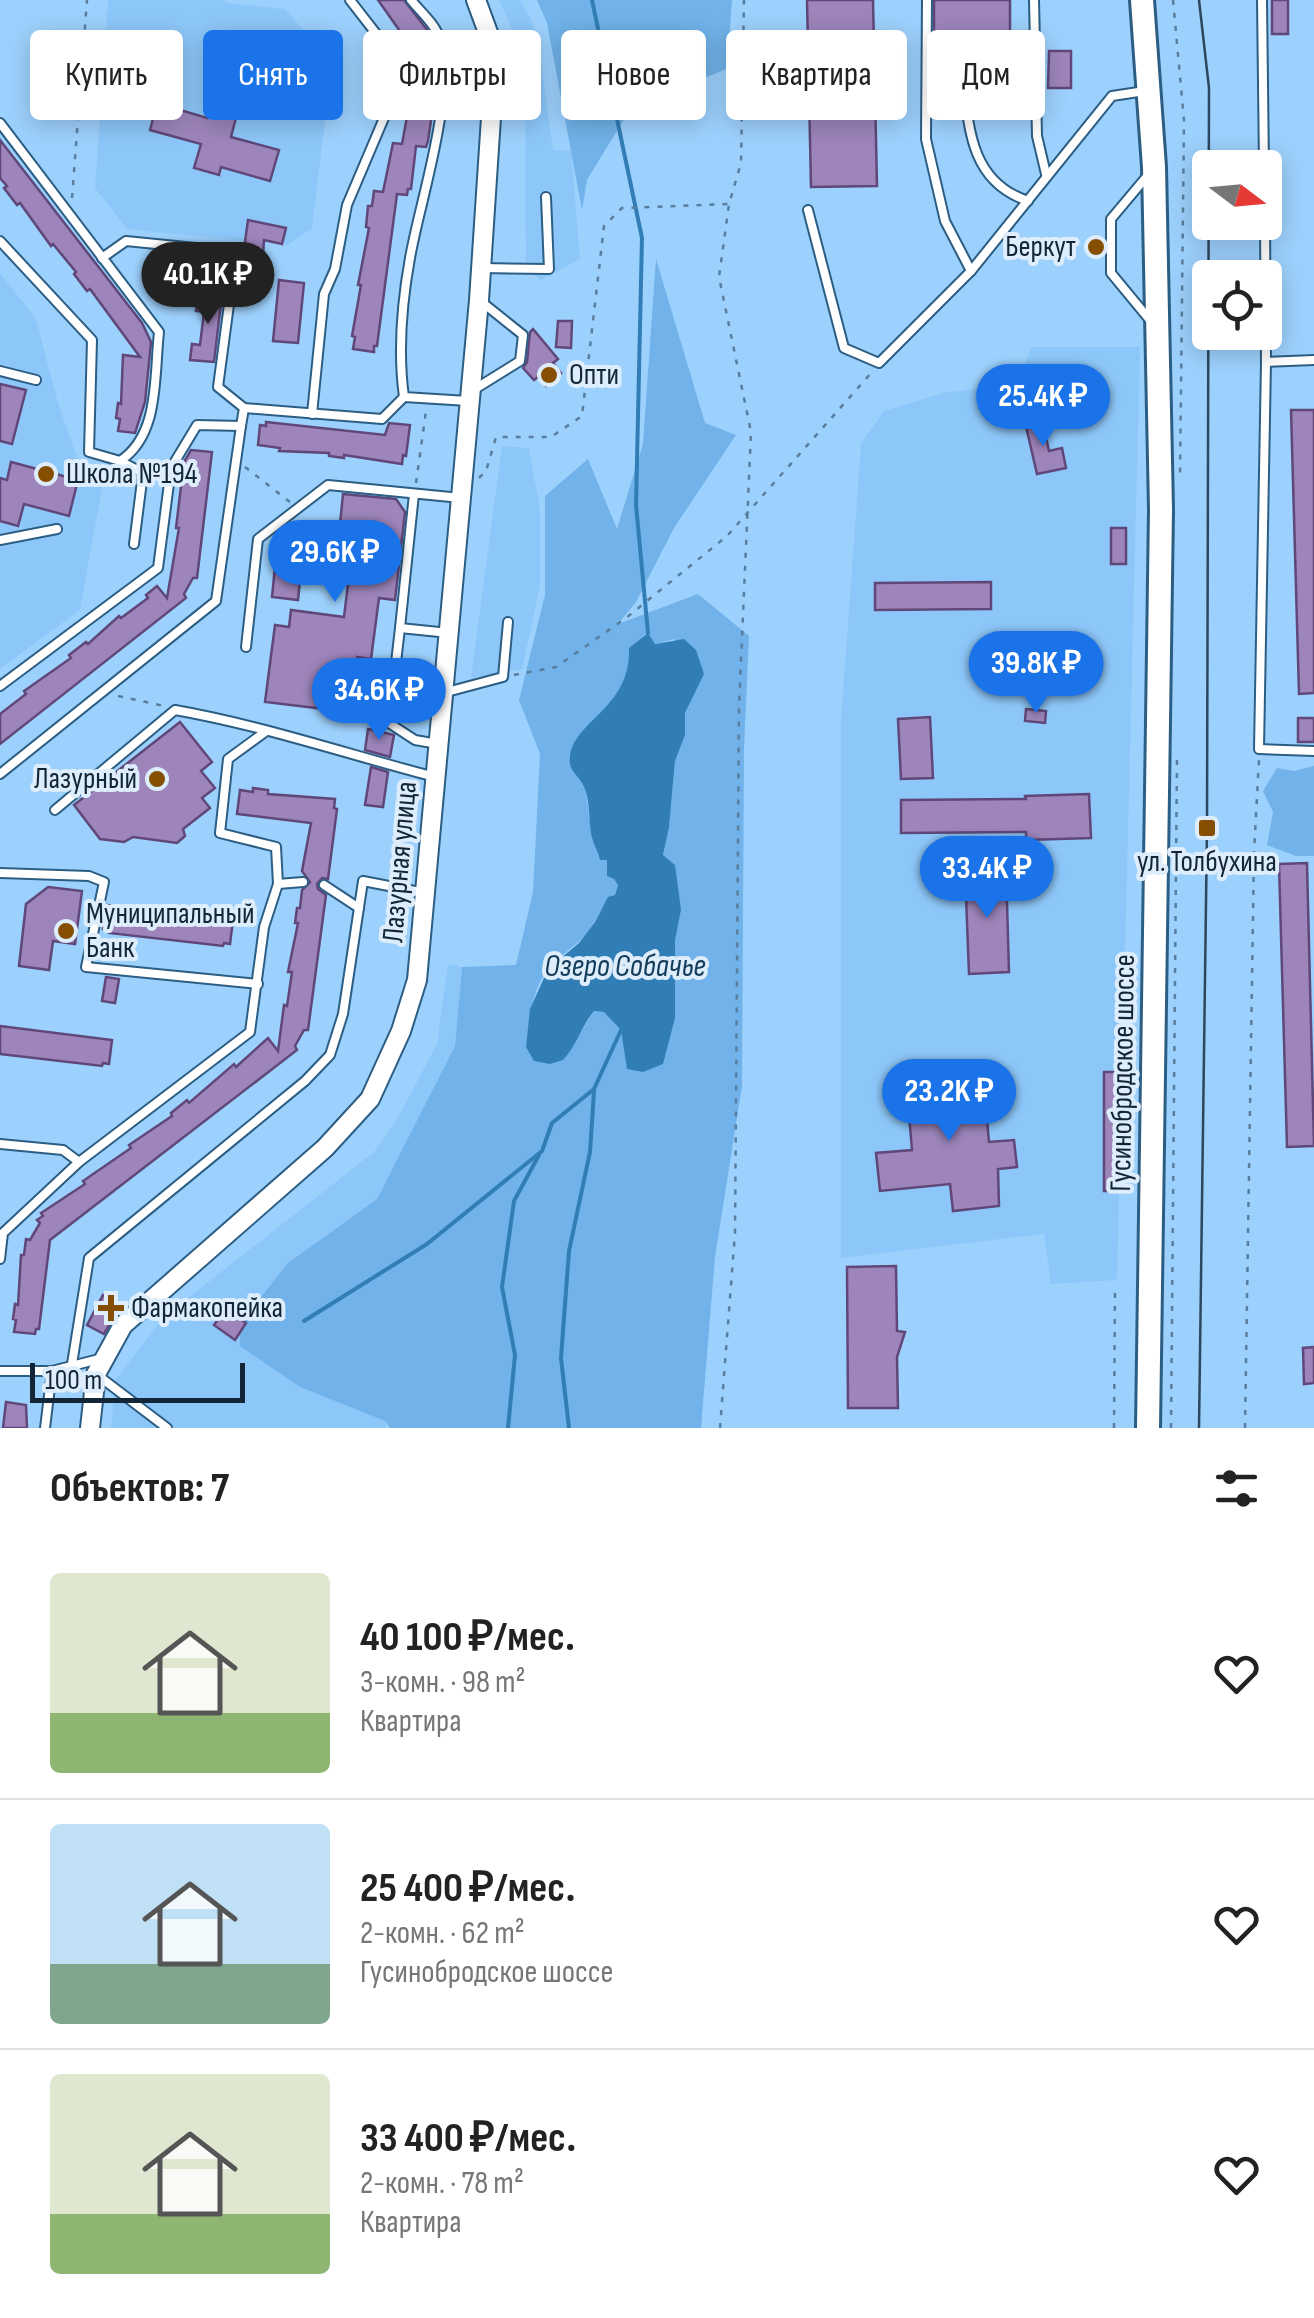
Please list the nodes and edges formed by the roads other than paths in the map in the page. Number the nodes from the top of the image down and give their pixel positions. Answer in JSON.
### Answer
{"nodes":[{"id":1,"x":350,"y":0,"type":"edge"},
{"id":2,"x":411,"y":0,"type":"edge"},
{"id":3,"x":476,"y":0,"type":"edge"},
{"id":4,"x":927,"y":0,"type":"edge"},
{"id":5,"x":1034,"y":0,"type":"edge"},
{"id":6,"x":1142,"y":0,"type":"edge"},
{"id":7,"x":1262,"y":0,"type":"edge"},
{"id":8,"x":1150,"y":90,"type":"junction"},
{"id":9,"x":967,"y":120,"type":"edge"},
{"id":10,"x":0,"y":123,"type":"edge"},
{"id":11,"x":1264,"y":150,"type":"edge"},
{"id":12,"x":1154,"y":168,"type":"junction"},
{"id":13,"x":1046,"y":174,"type":"junction"},
{"id":14,"x":546,"y":196,"type":"dead end"},
{"id":15,"x":1028,"y":202,"type":"junction"},
{"id":16,"x":808,"y":210,"type":"dead end"},
{"id":17,"x":1264,"y":240,"type":"edge"},
{"id":18,"x":0,"y":241,"type":"edge"},
{"id":19,"x":102,"y":258,"type":"junction"},
{"id":20,"x":482,"y":268,"type":"junction"},
{"id":21,"x":972,"y":270,"type":"junction"},
{"id":22,"x":479,"y":300,"type":"junction"},
{"id":23,"x":1158,"y":328,"type":"junction"},
{"id":24,"x":1314,"y":360,"type":"edge"},
{"id":25,"x":1266,"y":362,"type":"junction"},
{"id":26,"x":0,"y":371,"type":"edge"},
{"id":27,"x":36,"y":380,"type":"dead end"},
{"id":28,"x":470,"y":396,"type":"junction"},
{"id":29,"x":404,"y":397,"type":"junction"},
{"id":30,"x":244,"y":408,"type":"junction"},
{"id":31,"x":312,"y":414,"type":"junction"},
{"id":32,"x":241,"y":426,"type":"junction"},
{"id":33,"x":120,"y":461,"type":"junction"},
{"id":34,"x":171,"y":468,"type":"junction"},
{"id":35,"x":142,"y":473,"type":"junction"},
{"id":36,"x":414,"y":494,"type":"junction"},
{"id":37,"x":462,"y":498,"type":"junction"},
{"id":38,"x":56,"y":529,"type":"dead end"},
{"id":39,"x":0,"y":540,"type":"edge"},
{"id":40,"x":134,"y":544,"type":"dead end"},
{"id":41,"x":508,"y":622,"type":"dead end"},
{"id":42,"x":400,"y":628,"type":"junction"},
{"id":43,"x":449,"y":633,"type":"junction"},
{"id":44,"x":246,"y":647,"type":"dead end"},
{"id":45,"x":0,"y":686,"type":"edge"},
{"id":46,"x":443,"y":693,"type":"junction"},
{"id":47,"x":265,"y":732,"type":"junction"},
{"id":48,"x":438,"y":744,"type":"junction"},
{"id":49,"x":1314,"y":751,"type":"edge"},
{"id":50,"x":0,"y":774,"type":"edge"},
{"id":51,"x":435,"y":777,"type":"junction"},
{"id":52,"x":55,"y":810,"type":"dead end"},
{"id":53,"x":0,"y":873,"type":"edge"},
{"id":54,"x":303,"y":882,"type":"dead end"},
{"id":55,"x":278,"y":884,"type":"junction"},
{"id":56,"x":324,"y":885,"type":"dead end"},
{"id":57,"x":425,"y":893,"type":"junction"},
{"id":58,"x":359,"y":908,"type":"junction"},
{"id":59,"x":258,"y":984,"type":"junction"},
{"id":60,"x":0,"y":1144,"type":"edge"},
{"id":61,"x":79,"y":1162,"type":"junction"},
{"id":62,"x":0,"y":1259,"type":"edge"},
{"id":63,"x":72,"y":1364,"type":"junction"},
{"id":64,"x":101,"y":1366,"type":"junction"},
{"id":65,"x":0,"y":1370,"type":"edge"},
{"id":66,"x":52,"y":1372,"type":"junction"},
{"id":67,"x":45,"y":1428,"type":"edge"},
{"id":68,"x":90,"y":1428,"type":"edge"},
{"id":69,"x":167,"y":1428,"type":"edge"},
{"id":70,"x":1148,"y":1428,"type":"edge"}],
"edges":[{"from":1,"to":31,"type":"lane"},
{"from":2,"to":29,"type":"lane"},
{"from":3,"to":20,"type":"street","name":"Лазурная улица"},
{"from":4,"to":21,"type":"lane"},
{"from":5,"to":13,"type":"lane"},
{"from":6,"to":8,"type":"main road","name":"Гусинобродское шоссе"},
{"from":7,"to":11,"type":"lane"},
{"from":8,"to":12,"type":"main road","name":"Гусинобродское шоссе"},
{"from":8,"to":13,"type":"lane"},
{"from":9,"to":15,"type":"lane"},
{"from":10,"to":19,"type":"lane"},
{"from":12,"to":23,"type":"main road","name":"Гусинобродское шоссе"},
{"from":12,"to":23,"type":"lane"},
{"from":13,"to":15,"type":"lane"},
{"from":14,"to":20,"type":"lane"},
{"from":15,"to":21,"type":"lane"},
{"from":16,"to":21,"type":"lane"},
{"from":17,"to":25,"type":"lane"},
{"from":18,"to":33,"type":"lane"},
{"from":19,"to":30,"type":"lane"},
{"from":19,"to":33,"type":"lane"},
{"from":20,"to":22,"type":"street","name":"Лазурная улица"},
{"from":22,"to":28,"type":"street","name":"Лазурная улица"},
{"from":22,"to":28,"type":"lane"},
{"from":23,"to":70,"type":"main road","name":"Гусинобродское шоссе"},
{"from":24,"to":25,"type":"lane"},
{"from":25,"to":49,"type":"lane"},
{"from":26,"to":27,"type":"lane"},
{"from":28,"to":29,"type":"lane"},
{"from":28,"to":37,"type":"street","name":"Лазурная улица"},
{"from":29,"to":31,"type":"lane"},
{"from":30,"to":31,"type":"lane"},
{"from":30,"to":32,"type":"lane"},
{"from":32,"to":34,"type":"lane"},
{"from":32,"to":50,"type":"lane"},
{"from":33,"to":35,"type":"lane"},
{"from":34,"to":35,"type":"lane"},
{"from":34,"to":45,"type":"lane"},
{"from":35,"to":40,"type":"lane"},
{"from":36,"to":37,"type":"lane"},
{"from":36,"to":42,"type":"lane"},
{"from":36,"to":44,"type":"lane"},
{"from":37,"to":43,"type":"street","name":"Лазурная улица"},
{"from":38,"to":39,"type":"lane"},
{"from":41,"to":46,"type":"lane"},
{"from":42,"to":43,"type":"lane"},
{"from":42,"to":48,"type":"lane"},
{"from":43,"to":46,"type":"street","name":"Лазурная улица"},
{"from":46,"to":48,"type":"street","name":"Лазурная улица"},
{"from":47,"to":51,"type":"lane"},
{"from":47,"to":52,"type":"lane"},
{"from":47,"to":55,"type":"lane"},
{"from":48,"to":51,"type":"street","name":"Лазурная улица"},
{"from":51,"to":57,"type":"street","name":"Лазурная улица"},
{"from":53,"to":59,"type":"lane"},
{"from":54,"to":55,"type":"lane"},
{"from":55,"to":59,"type":"lane"},
{"from":56,"to":58,"type":"lane"},
{"from":57,"to":58,"type":"lane"},
{"from":57,"to":64,"type":"street","name":"Лазурная улица"},
{"from":58,"to":63,"type":"lane"},
{"from":59,"to":61,"type":"lane"},
{"from":60,"to":61,"type":"lane"},
{"from":61,"to":62,"type":"lane"},
{"from":63,"to":64,"type":"lane"},
{"from":63,"to":66,"type":"lane"},
{"from":64,"to":68,"type":"street","name":"Лазурная улица"},
{"from":64,"to":69,"type":"lane"},
{"from":65,"to":66,"type":"lane"},
{"from":66,"to":67,"type":"lane"}]}
